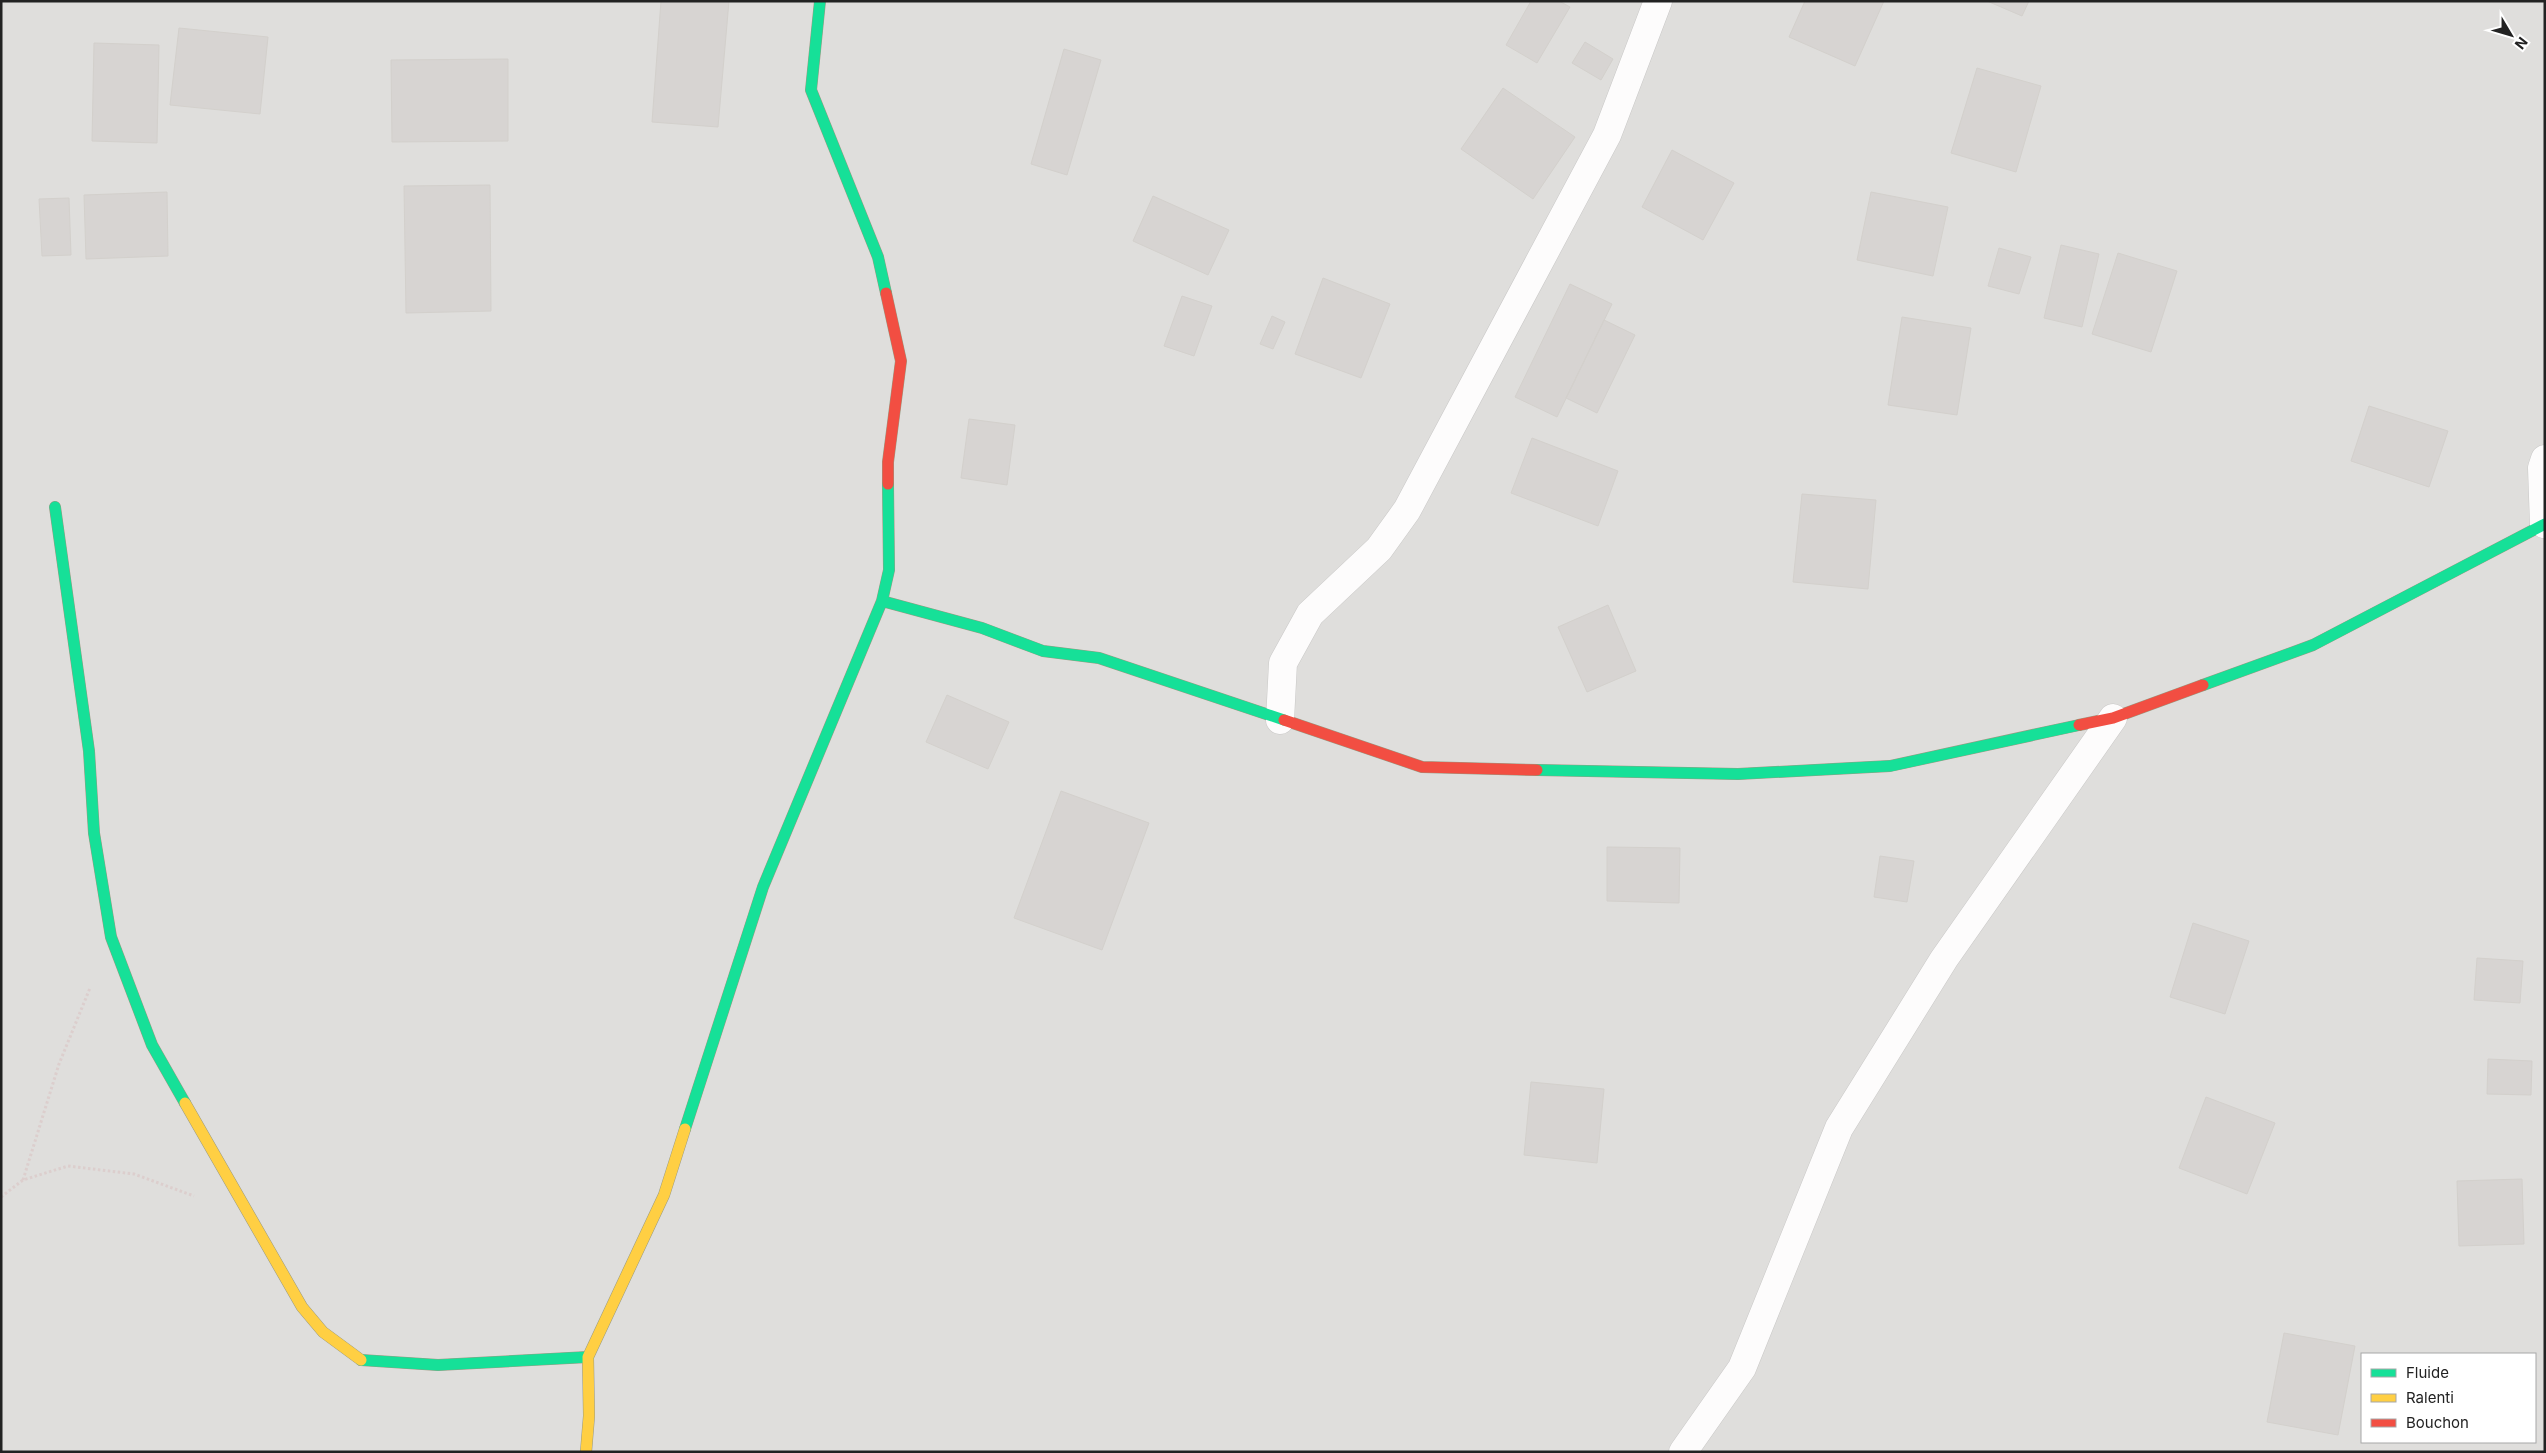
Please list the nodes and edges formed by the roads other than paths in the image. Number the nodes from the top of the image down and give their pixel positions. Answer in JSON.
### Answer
{"nodes":[{"id":1,"x":820,"y":1,"type":"edge"},
{"id":2,"x":1658,"y":1,"type":"edge"},
{"id":3,"x":2545,"y":458,"type":"edge"},
{"id":4,"x":55,"y":507,"type":"dead end"},
{"id":5,"x":2544,"y":524,"type":"edge"},
{"id":6,"x":882,"y":601,"type":"junction"},
{"id":7,"x":2113,"y":718,"type":"junction"},
{"id":8,"x":1280,"y":720,"type":"junction"},
{"id":9,"x":588,"y":1356,"type":"junction"},
{"id":10,"x":586,"y":1452,"type":"edge"},
{"id":11,"x":1684,"y":1452,"type":"edge"}],
"edges":[{"from":1,"to":6,"type":"street"},
{"from":2,"to":8,"type":"street"},
{"from":3,"to":5,"type":"street"},
{"from":4,"to":9,"type":"street"},
{"from":5,"to":7,"type":"street"},
{"from":6,"to":8,"type":"street"},
{"from":6,"to":9,"type":"street"},
{"from":7,"to":8,"type":"street"},
{"from":7,"to":11,"type":"street"},
{"from":9,"to":10,"type":"street"}]}
